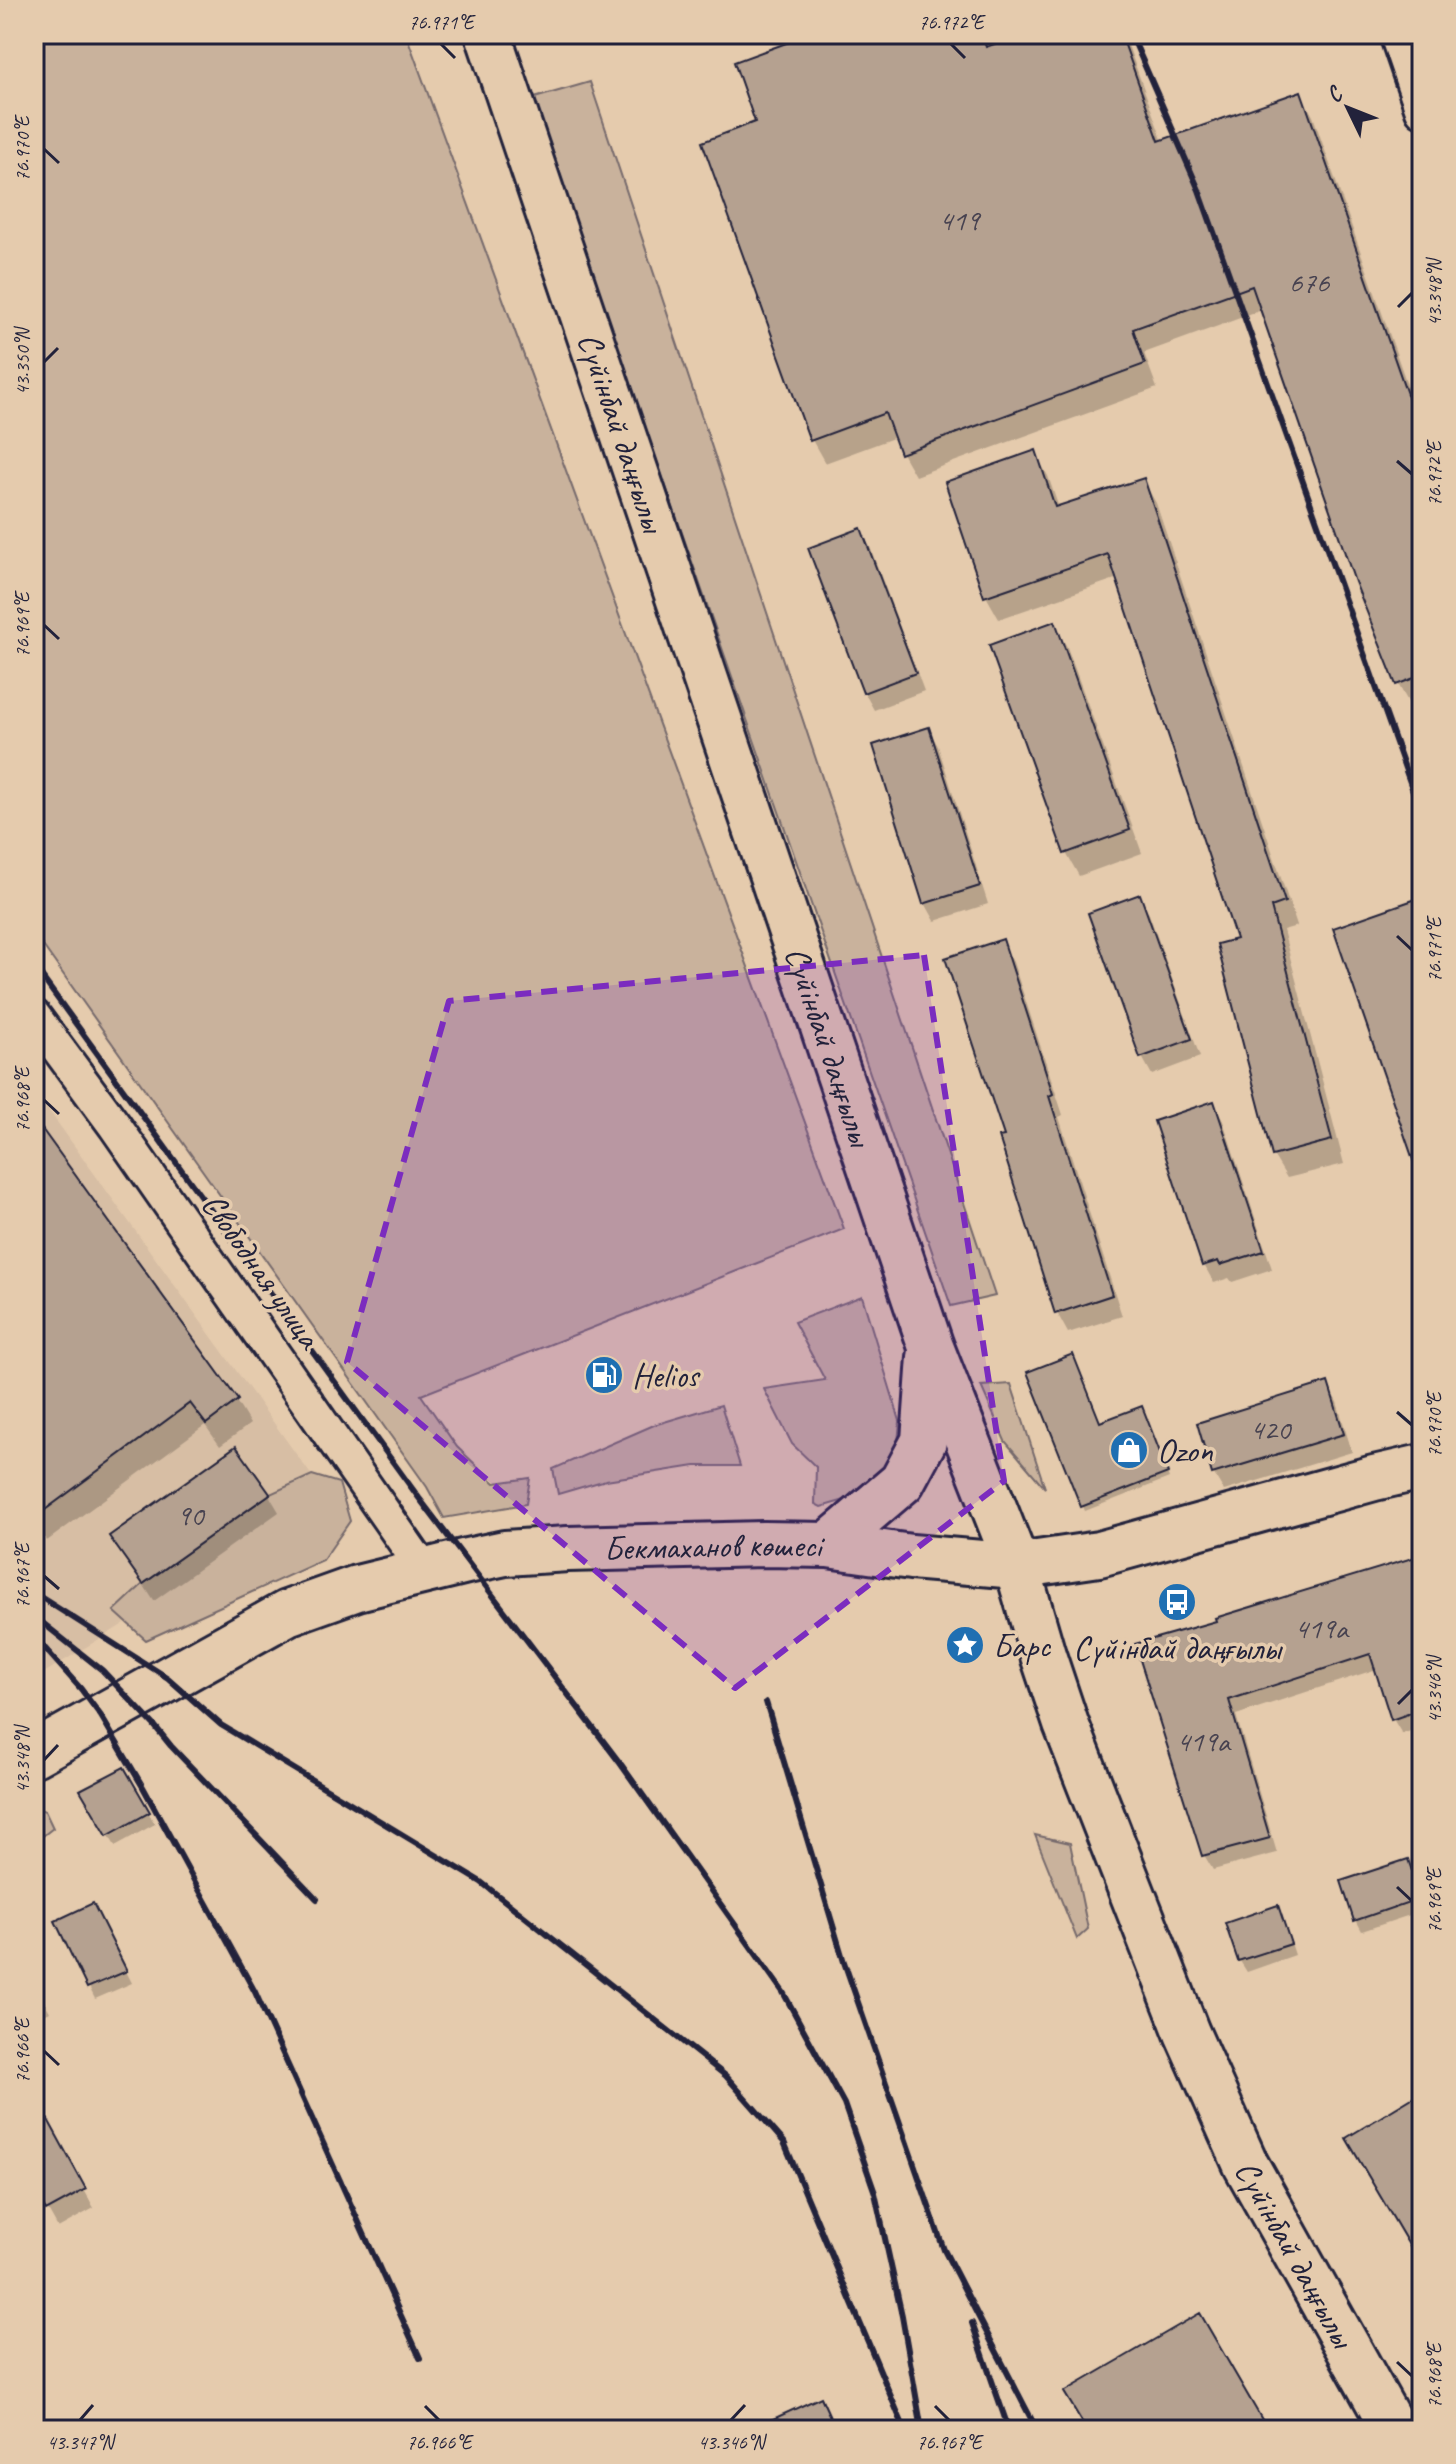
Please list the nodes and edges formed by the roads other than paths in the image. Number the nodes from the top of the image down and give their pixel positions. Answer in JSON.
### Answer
{"nodes":[{"id":1,"x":488,"y":34,"type":"edge"},
{"id":2,"x":1396,"y":34,"type":"edge"},
{"id":3,"x":1422,"y":110,"type":"edge"},
{"id":4,"x":34,"y":1016,"type":"edge"},
{"id":5,"x":931,"y":1347,"type":"junction"},
{"id":6,"x":1422,"y":1467,"type":"edge"},
{"id":7,"x":828,"y":1545,"type":"junction"},
{"id":8,"x":1017,"y":1566,"type":"junction"},
{"id":9,"x":424,"y":1570,"type":"junction"},
{"id":10,"x":34,"y":1754,"type":"edge"},
{"id":11,"x":1394,"y":2430,"type":"edge"}],
"edges":[{"from":1,"to":5,"type":"main road","name":"Сүйінбай даңғылы"},
{"from":2,"to":3,"type":"street"},
{"from":4,"to":9,"type":"street","name":"Свободная улица"},
{"from":5,"to":7,"type":"main road"},
{"from":5,"to":8,"type":"main road","name":"Сүйінбай даңғылы"},
{"from":6,"to":8,"type":"main road","name":"Бекмаханов көшесі"},
{"from":7,"to":8,"type":"main road","name":"Бекмаханов көшесі"},
{"from":7,"to":9,"type":"main road","name":"Бекмаханов көшесі"},
{"from":8,"to":11,"type":"main road","name":"Сүйінбай даңғылы"},
{"from":9,"to":10,"type":"main road","name":"Бекмаханов көшесі"}]}
